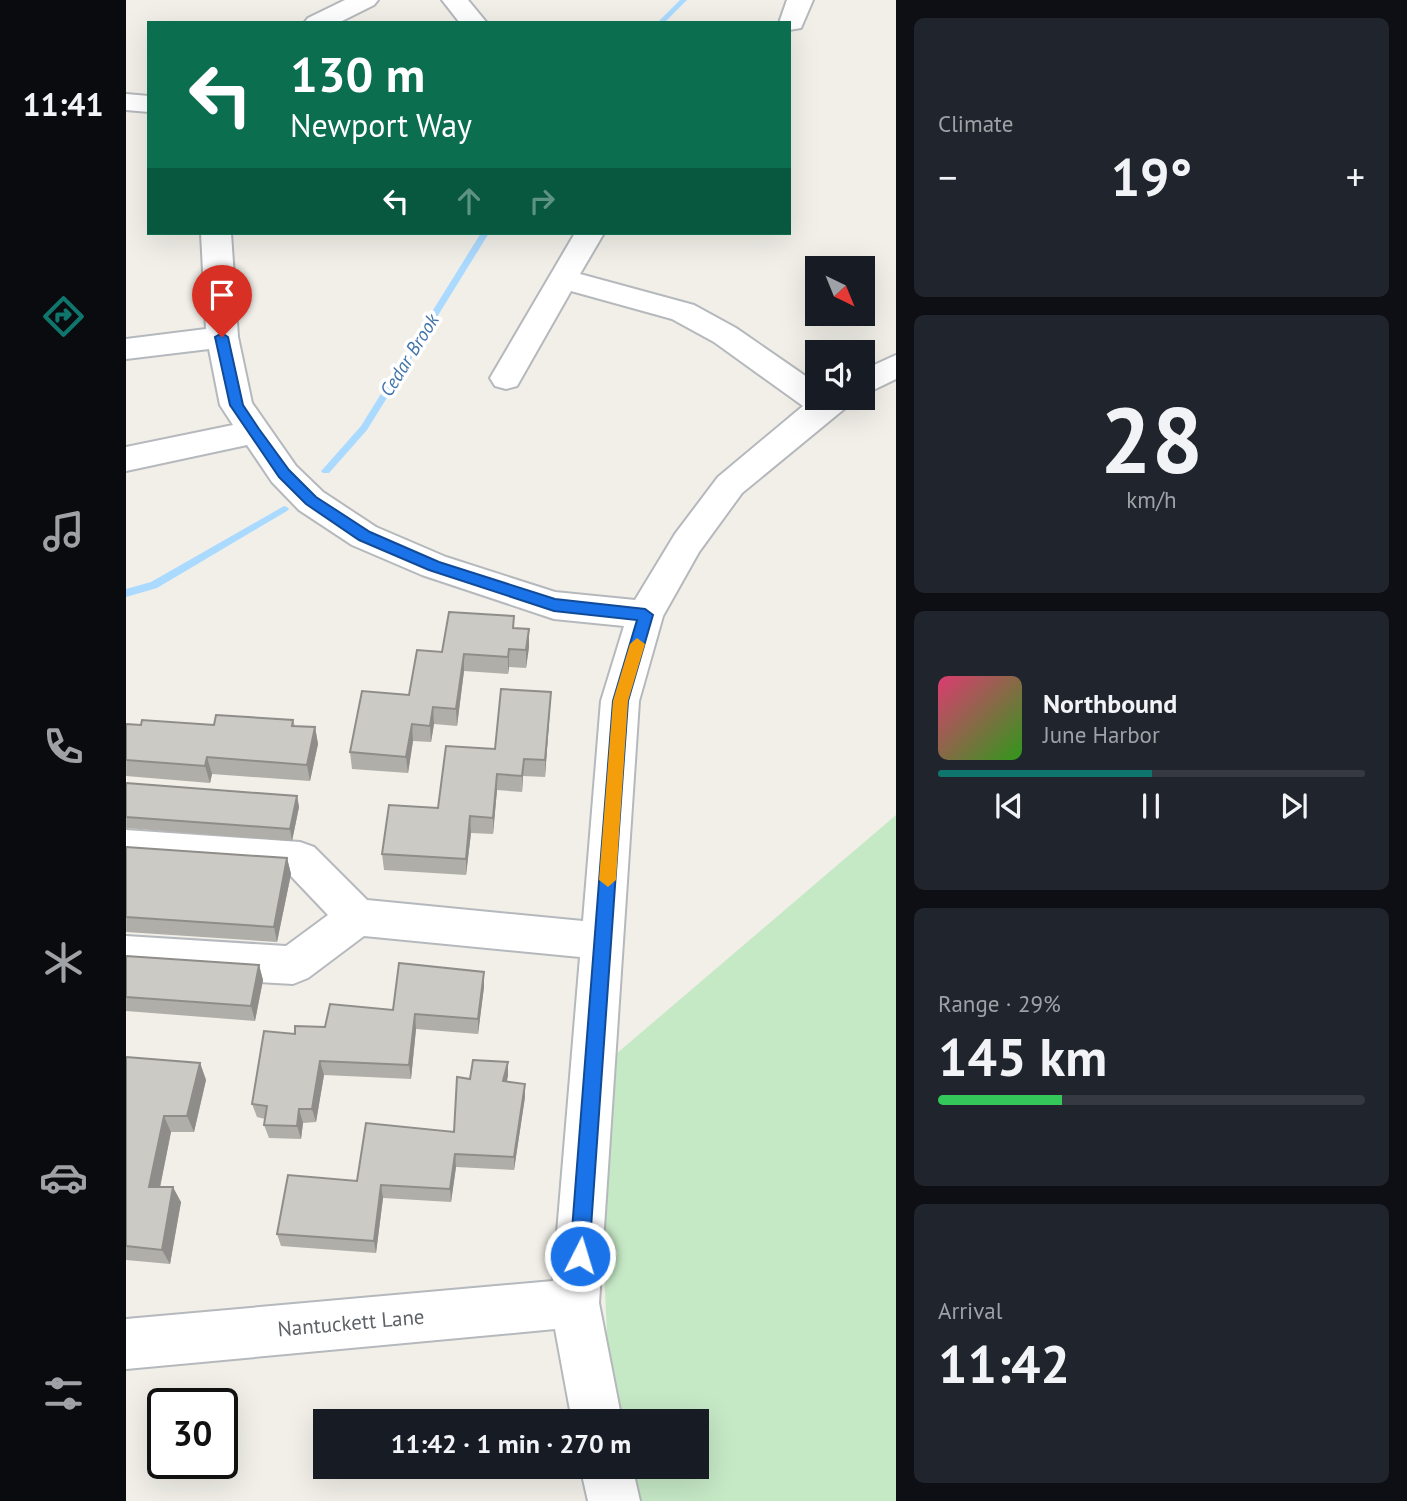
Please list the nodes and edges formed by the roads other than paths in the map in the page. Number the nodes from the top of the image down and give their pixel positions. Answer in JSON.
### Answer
{"nodes":[{"id":1,"x":365,"y":0,"type":"edge"},
{"id":2,"x":455,"y":0,"type":"edge"},
{"id":3,"x":321,"y":21,"type":"edge"},
{"id":4,"x":472,"y":21,"type":"edge"},
{"id":5,"x":126,"y":102,"type":"edge"},
{"id":6,"x":147,"y":104,"type":"edge"},
{"id":7,"x":216,"y":235,"type":"edge"},
{"id":8,"x":588,"y":235,"type":"edge"},
{"id":9,"x":562,"y":279,"type":"junction"},
{"id":10,"x":222,"y":337,"type":"junction"},
{"id":11,"x":126,"y":349,"type":"edge"},
{"id":12,"x":896,"y":365,"type":"edge"},
{"id":13,"x":875,"y":376,"type":"edge"},
{"id":14,"x":506,"y":377,"type":"dead end"},
{"id":15,"x":805,"y":384,"type":"edge"},
{"id":16,"x":821,"y":410,"type":"edge"},
{"id":17,"x":254,"y":432,"type":"junction"},
{"id":18,"x":126,"y":459,"type":"edge"},
{"id":19,"x":645,"y":615,"type":"junction"},
{"id":20,"x":126,"y":847,"type":"edge"},
{"id":21,"x":357,"y":917,"type":"junction"},
{"id":22,"x":603,"y":941,"type":"junction"},
{"id":23,"x":126,"y":955,"type":"edge"},
{"id":24,"x":575,"y":1303,"type":"junction"},
{"id":25,"x":126,"y":1344,"type":"edge"},
{"id":26,"x":595,"y":1409,"type":"edge"},
{"id":27,"x":609,"y":1479,"type":"edge"},
{"id":28,"x":614,"y":1501,"type":"edge"}],
"edges":[{"from":1,"to":3,"type":"street"},
{"from":2,"to":4,"type":"street"},
{"from":5,"to":6,"type":"street"},
{"from":7,"to":10,"type":"street"},
{"from":8,"to":9,"type":"street"},
{"from":9,"to":14,"type":"street"},
{"from":9,"to":15,"type":"street"},
{"from":10,"to":11,"type":"street"},
{"from":10,"to":17,"type":"street"},
{"from":12,"to":13,"type":"street"},
{"from":16,"to":19,"type":"street"},
{"from":17,"to":18,"type":"street"},
{"from":17,"to":19,"type":"street"},
{"from":19,"to":22,"type":"street"},
{"from":20,"to":21,"type":"street"},
{"from":21,"to":22,"type":"street"},
{"from":21,"to":23,"type":"street"},
{"from":22,"to":24,"type":"street"},
{"from":24,"to":25,"type":"street","name":"Nantuckett Lane"},
{"from":24,"to":26,"type":"street"},
{"from":27,"to":28,"type":"street"}]}
